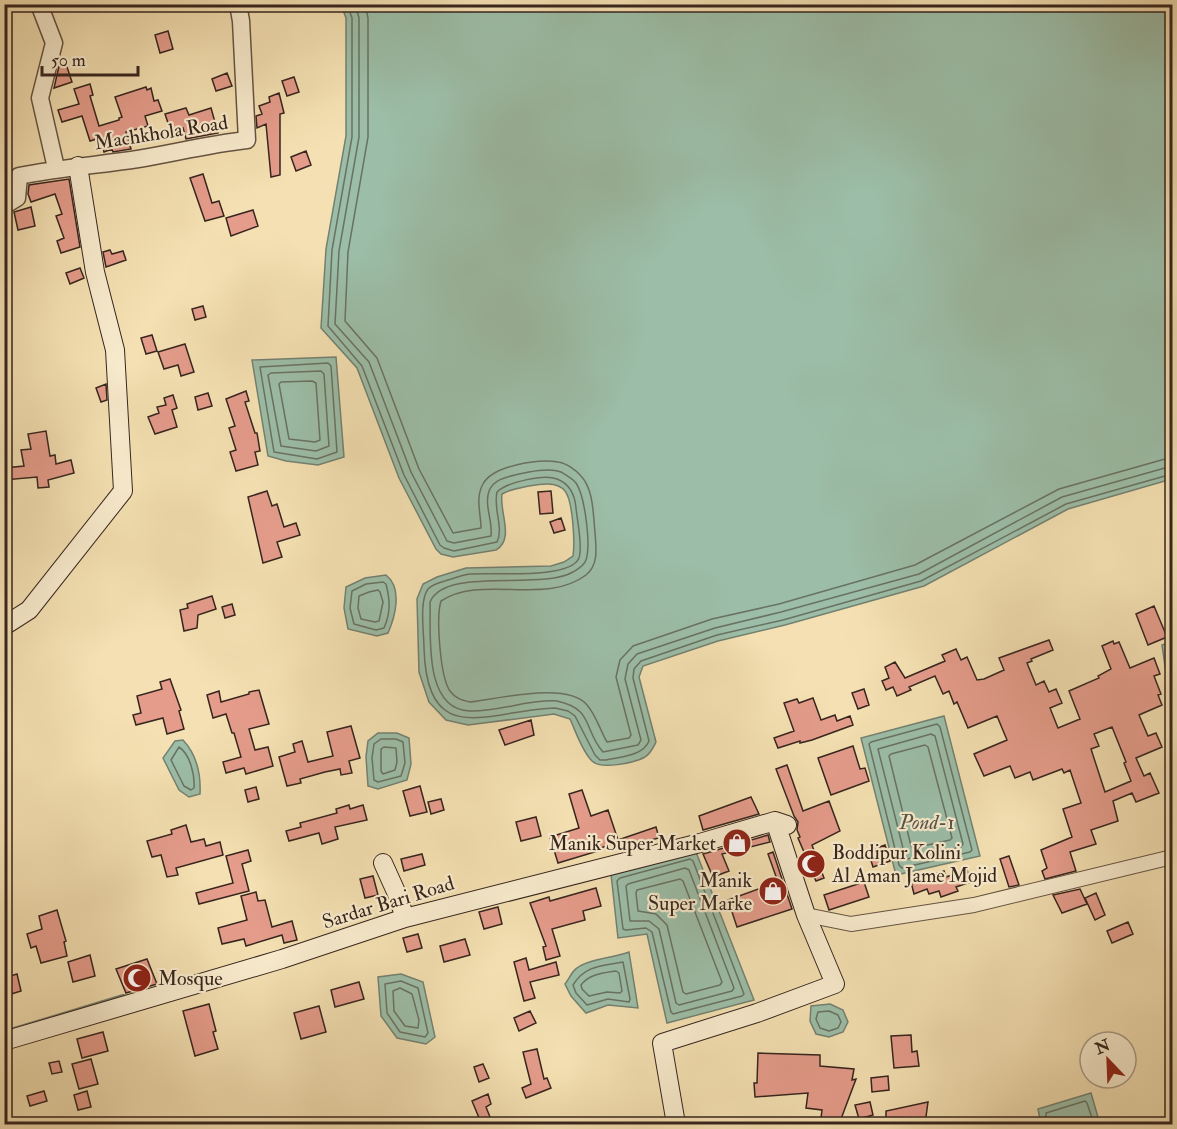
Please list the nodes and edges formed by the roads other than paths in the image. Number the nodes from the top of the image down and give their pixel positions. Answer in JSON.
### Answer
{"nodes":[{"id":1,"x":39,"y":4,"type":"edge"},
{"id":2,"x":238,"y":4,"type":"edge"},
{"id":3,"x":78,"y":166,"type":"junction"},
{"id":4,"x":56,"y":168,"type":"junction"},
{"id":5,"x":4,"y":206,"type":"edge"},
{"id":6,"x":4,"y":626,"type":"edge"},
{"id":7,"x":1173,"y":857,"type":"edge"},
{"id":8,"x":383,"y":863,"type":"dead end"},
{"id":9,"x":806,"y":915,"type":"junction"},
{"id":10,"x":405,"y":918,"type":"junction"},
{"id":11,"x":4,"y":1041,"type":"edge"},
{"id":12,"x":676,"y":1125,"type":"edge"}],
"edges":[{"from":1,"to":4,"type":"street"},
{"from":2,"to":3,"type":"street","name":"Machkhola Road"},
{"from":3,"to":4,"type":"street","name":"Machkhola Road"},
{"from":3,"to":6,"type":"main road"},
{"from":4,"to":5,"type":"street","name":"Machkhola Road"},
{"from":7,"to":9,"type":"street"},
{"from":8,"to":10,"type":"main road"},
{"from":9,"to":10,"type":"main road","name":"Sardar Bari Road"},
{"from":9,"to":12,"type":"main road"},
{"from":10,"to":11,"type":"main road","name":"Sardar Bari Road"}]}
